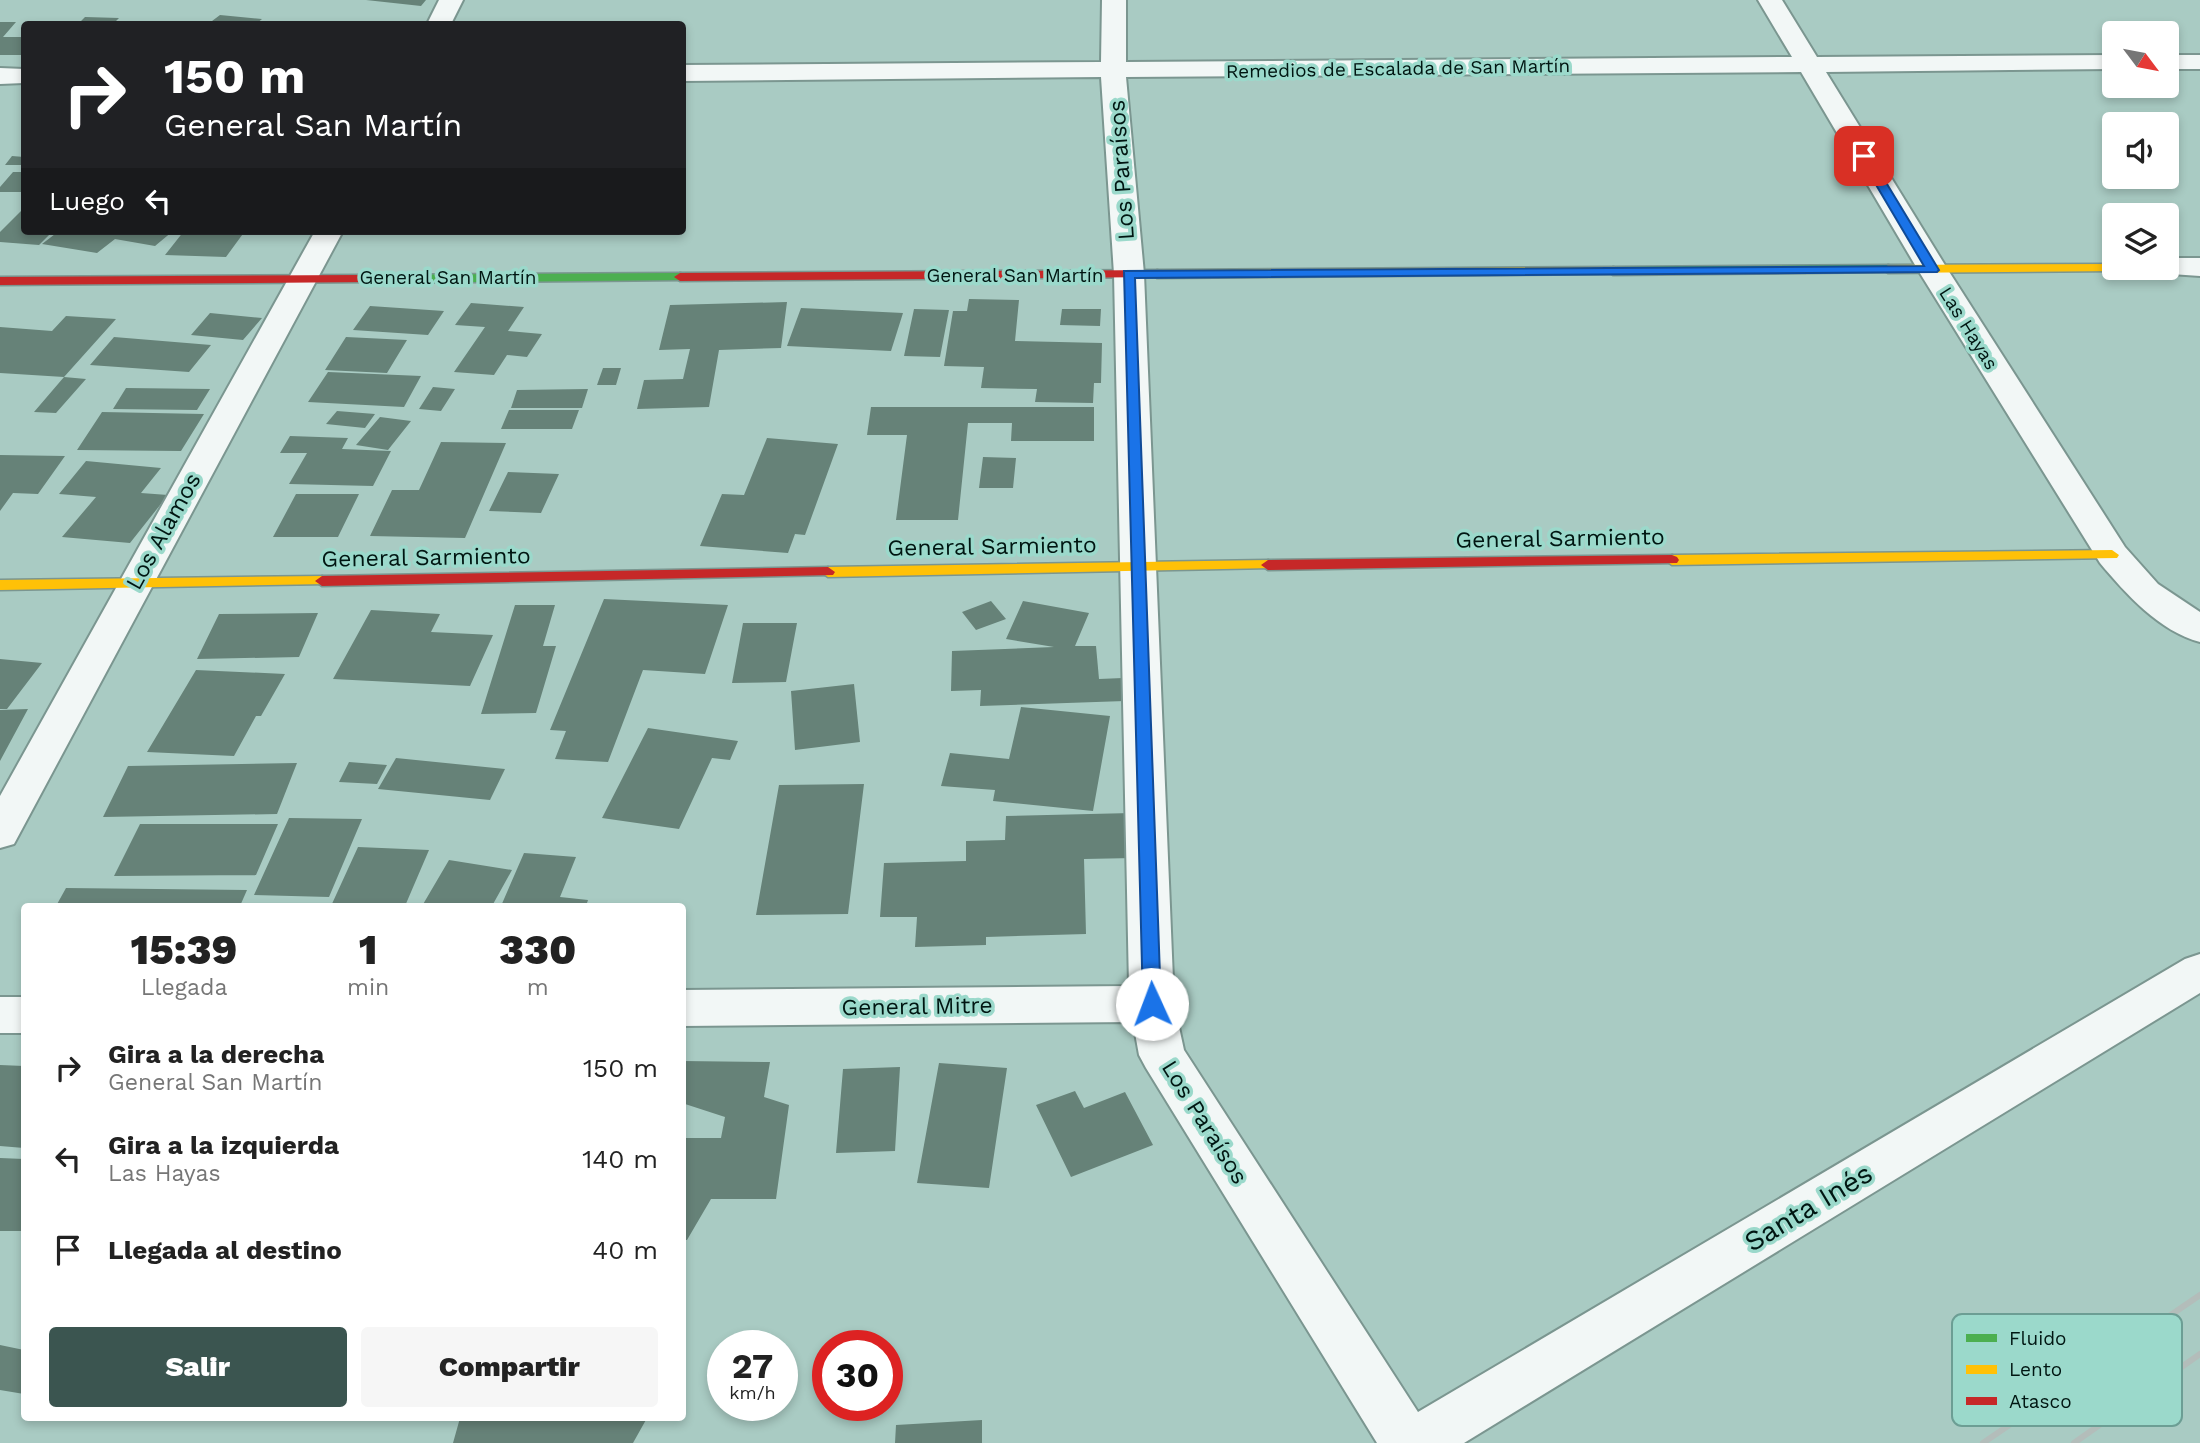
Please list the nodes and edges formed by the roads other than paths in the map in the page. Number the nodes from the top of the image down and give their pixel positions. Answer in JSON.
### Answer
{"nodes":[{"id":1,"x":451,"y":0,"type":"edge"},
{"id":2,"x":1114,"y":0,"type":"edge"},
{"id":3,"x":1770,"y":0,"type":"edge"},
{"id":4,"x":440,"y":21,"type":"edge"},
{"id":5,"x":2102,"y":62,"type":"edge"},
{"id":6,"x":2179,"y":62,"type":"edge"},
{"id":7,"x":2200,"y":62,"type":"edge"},
{"id":8,"x":1810,"y":64,"type":"junction"},
{"id":9,"x":1113,"y":71,"type":"junction"},
{"id":10,"x":686,"y":72,"type":"edge"},
{"id":11,"x":0,"y":76,"type":"edge"},
{"id":12,"x":21,"y":76,"type":"edge"},
{"id":13,"x":327,"y":235,"type":"edge"},
{"id":14,"x":2179,"y":267,"type":"edge"},
{"id":15,"x":2200,"y":267,"type":"edge"},
{"id":16,"x":2102,"y":268,"type":"edge"},
{"id":17,"x":1933,"y":270,"type":"junction"},
{"id":18,"x":1129,"y":274,"type":"junction"},
{"id":19,"x":303,"y":278,"type":"junction"},
{"id":20,"x":0,"y":281,"type":"edge"},
{"id":21,"x":2112,"y":555,"type":"junction"},
{"id":22,"x":1140,"y":566,"type":"junction"},
{"id":23,"x":0,"y":585,"type":"edge"},
{"id":24,"x":134,"y":585,"type":"junction"},
{"id":25,"x":2200,"y":630,"type":"edge"},
{"id":26,"x":0,"y":833,"type":"edge"},
{"id":27,"x":2200,"y":971,"type":"edge"},
{"id":28,"x":1152,"y":1004,"type":"junction"},
{"id":29,"x":686,"y":1008,"type":"edge"},
{"id":30,"x":0,"y":1015,"type":"edge"},
{"id":31,"x":21,"y":1015,"type":"edge"},
{"id":32,"x":1407,"y":1443,"type":"edge"},
{"id":33,"x":1415,"y":1443,"type":"edge"}],
"edges":[{"from":1,"to":4,"type":"street"},
{"from":2,"to":9,"type":"street","name":"Los Paraísos"},
{"from":3,"to":8,"type":"street","name":"Las Hayas"},
{"from":5,"to":8,"type":"street","name":"Remedios de Escalada de San Martín"},
{"from":6,"to":7,"type":"street"},
{"from":8,"to":9,"type":"street","name":"Remedios de Escalada de San Martín"},
{"from":8,"to":17,"type":"street","name":"Las Hayas"},
{"from":9,"to":10,"type":"street","name":"Remedios de Escalada de San Martín"},
{"from":9,"to":18,"type":"street","name":"Los Paraísos"},
{"from":11,"to":12,"type":"street"},
{"from":13,"to":19,"type":"street","name":"Los Alamos"},
{"from":14,"to":15,"type":"street"},
{"from":16,"to":17,"type":"street","name":"General San Martín"},
{"from":17,"to":18,"type":"street","name":"General San Martín"},
{"from":17,"to":21,"type":"street","name":"Las Hayas"},
{"from":18,"to":19,"type":"street","name":"General San Martín"},
{"from":18,"to":22,"type":"street","name":"Los Paraísos"},
{"from":19,"to":20,"type":"street","name":"General San Martín"},
{"from":19,"to":24,"type":"street","name":"Los Alamos"},
{"from":21,"to":22,"type":"street","name":"General Sarmiento"},
{"from":21,"to":25,"type":"street","name":"Las Hayas"},
{"from":22,"to":24,"type":"street","name":"General Sarmiento"},
{"from":22,"to":28,"type":"street","name":"Los Paraísos"},
{"from":23,"to":24,"type":"street","name":"General Sarmiento"},
{"from":24,"to":26,"type":"street","name":"Los Alamos"},
{"from":27,"to":33,"type":"street","name":"Santa Inés"},
{"from":28,"to":29,"type":"street","name":"General Mitre"},
{"from":28,"to":32,"type":"street","name":"Los Paraísos"},
{"from":30,"to":31,"type":"street"}]}
